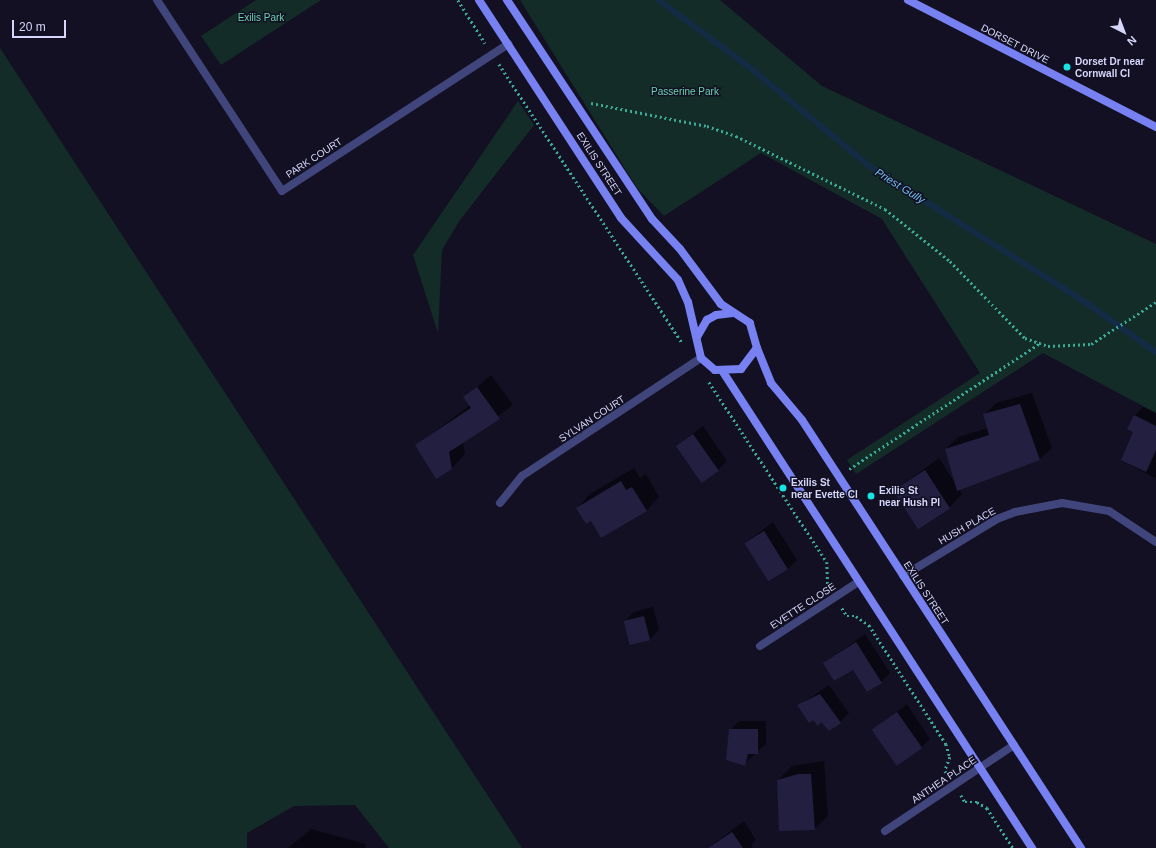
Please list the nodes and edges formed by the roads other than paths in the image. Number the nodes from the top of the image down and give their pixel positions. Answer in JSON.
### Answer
{"nodes":[{"id":1,"x":157,"y":0,"type":"edge"},
{"id":2,"x":479,"y":0,"type":"edge"},
{"id":3,"x":506,"y":0,"type":"edge"},
{"id":4,"x":908,"y":0,"type":"edge"},
{"id":5,"x":508,"y":44,"type":"junction"},
{"id":6,"x":1156,"y":127,"type":"edge"},
{"id":7,"x":736,"y":314,"type":"junction"},
{"id":8,"x":697,"y":338,"type":"junction"},
{"id":9,"x":757,"y":348,"type":"junction"},
{"id":10,"x":701,"y":358,"type":"junction"},
{"id":11,"x":723,"y":372,"type":"junction"},
{"id":12,"x":500,"y":503,"type":"dead end"},
{"id":13,"x":1156,"y":542,"type":"edge"},
{"id":14,"x":903,"y":576,"type":"junction"},
{"id":15,"x":858,"y":582,"type":"junction"},
{"id":16,"x":760,"y":646,"type":"dead end"},
{"id":17,"x":1014,"y":745,"type":"junction"},
{"id":18,"x":980,"y":768,"type":"junction"},
{"id":19,"x":885,"y":831,"type":"dead end"},
{"id":20,"x":1032,"y":848,"type":"edge"},
{"id":21,"x":1081,"y":848,"type":"edge"}],
"edges":[{"from":1,"to":5,"type":"street","name":"PARK COURT"},
{"from":2,"to":5,"type":"street","name":"EXILIS STREET"},
{"from":3,"to":7,"type":"street","name":"EXILIS STREET"},
{"from":4,"to":6,"type":"street","name":"DORSET DRIVE"},
{"from":5,"to":8,"type":"street","name":"EXILIS STREET"},
{"from":7,"to":8,"type":"street"},
{"from":7,"to":9,"type":"street","name":"EXILIS STREET"},
{"from":8,"to":10,"type":"street","name":"EXILIS STREET"},
{"from":9,"to":11,"type":"street"},
{"from":9,"to":14,"type":"street","name":"EXILIS STREET"},
{"from":10,"to":11,"type":"street"},
{"from":10,"to":12,"type":"street","name":"SYLVAN COURT"},
{"from":11,"to":15,"type":"street"},
{"from":13,"to":14,"type":"street","name":"HUSH PLACE"},
{"from":14,"to":17,"type":"street","name":"EXILIS STREET"},
{"from":15,"to":16,"type":"street","name":"EVETTE CLOSE"},
{"from":15,"to":18,"type":"street"},
{"from":17,"to":18,"type":"street","name":"ANTHEA PLACE"},
{"from":17,"to":21,"type":"street","name":"EXILIS STREET"},
{"from":18,"to":19,"type":"street","name":"ANTHEA PLACE"},
{"from":18,"to":20,"type":"street"}]}
